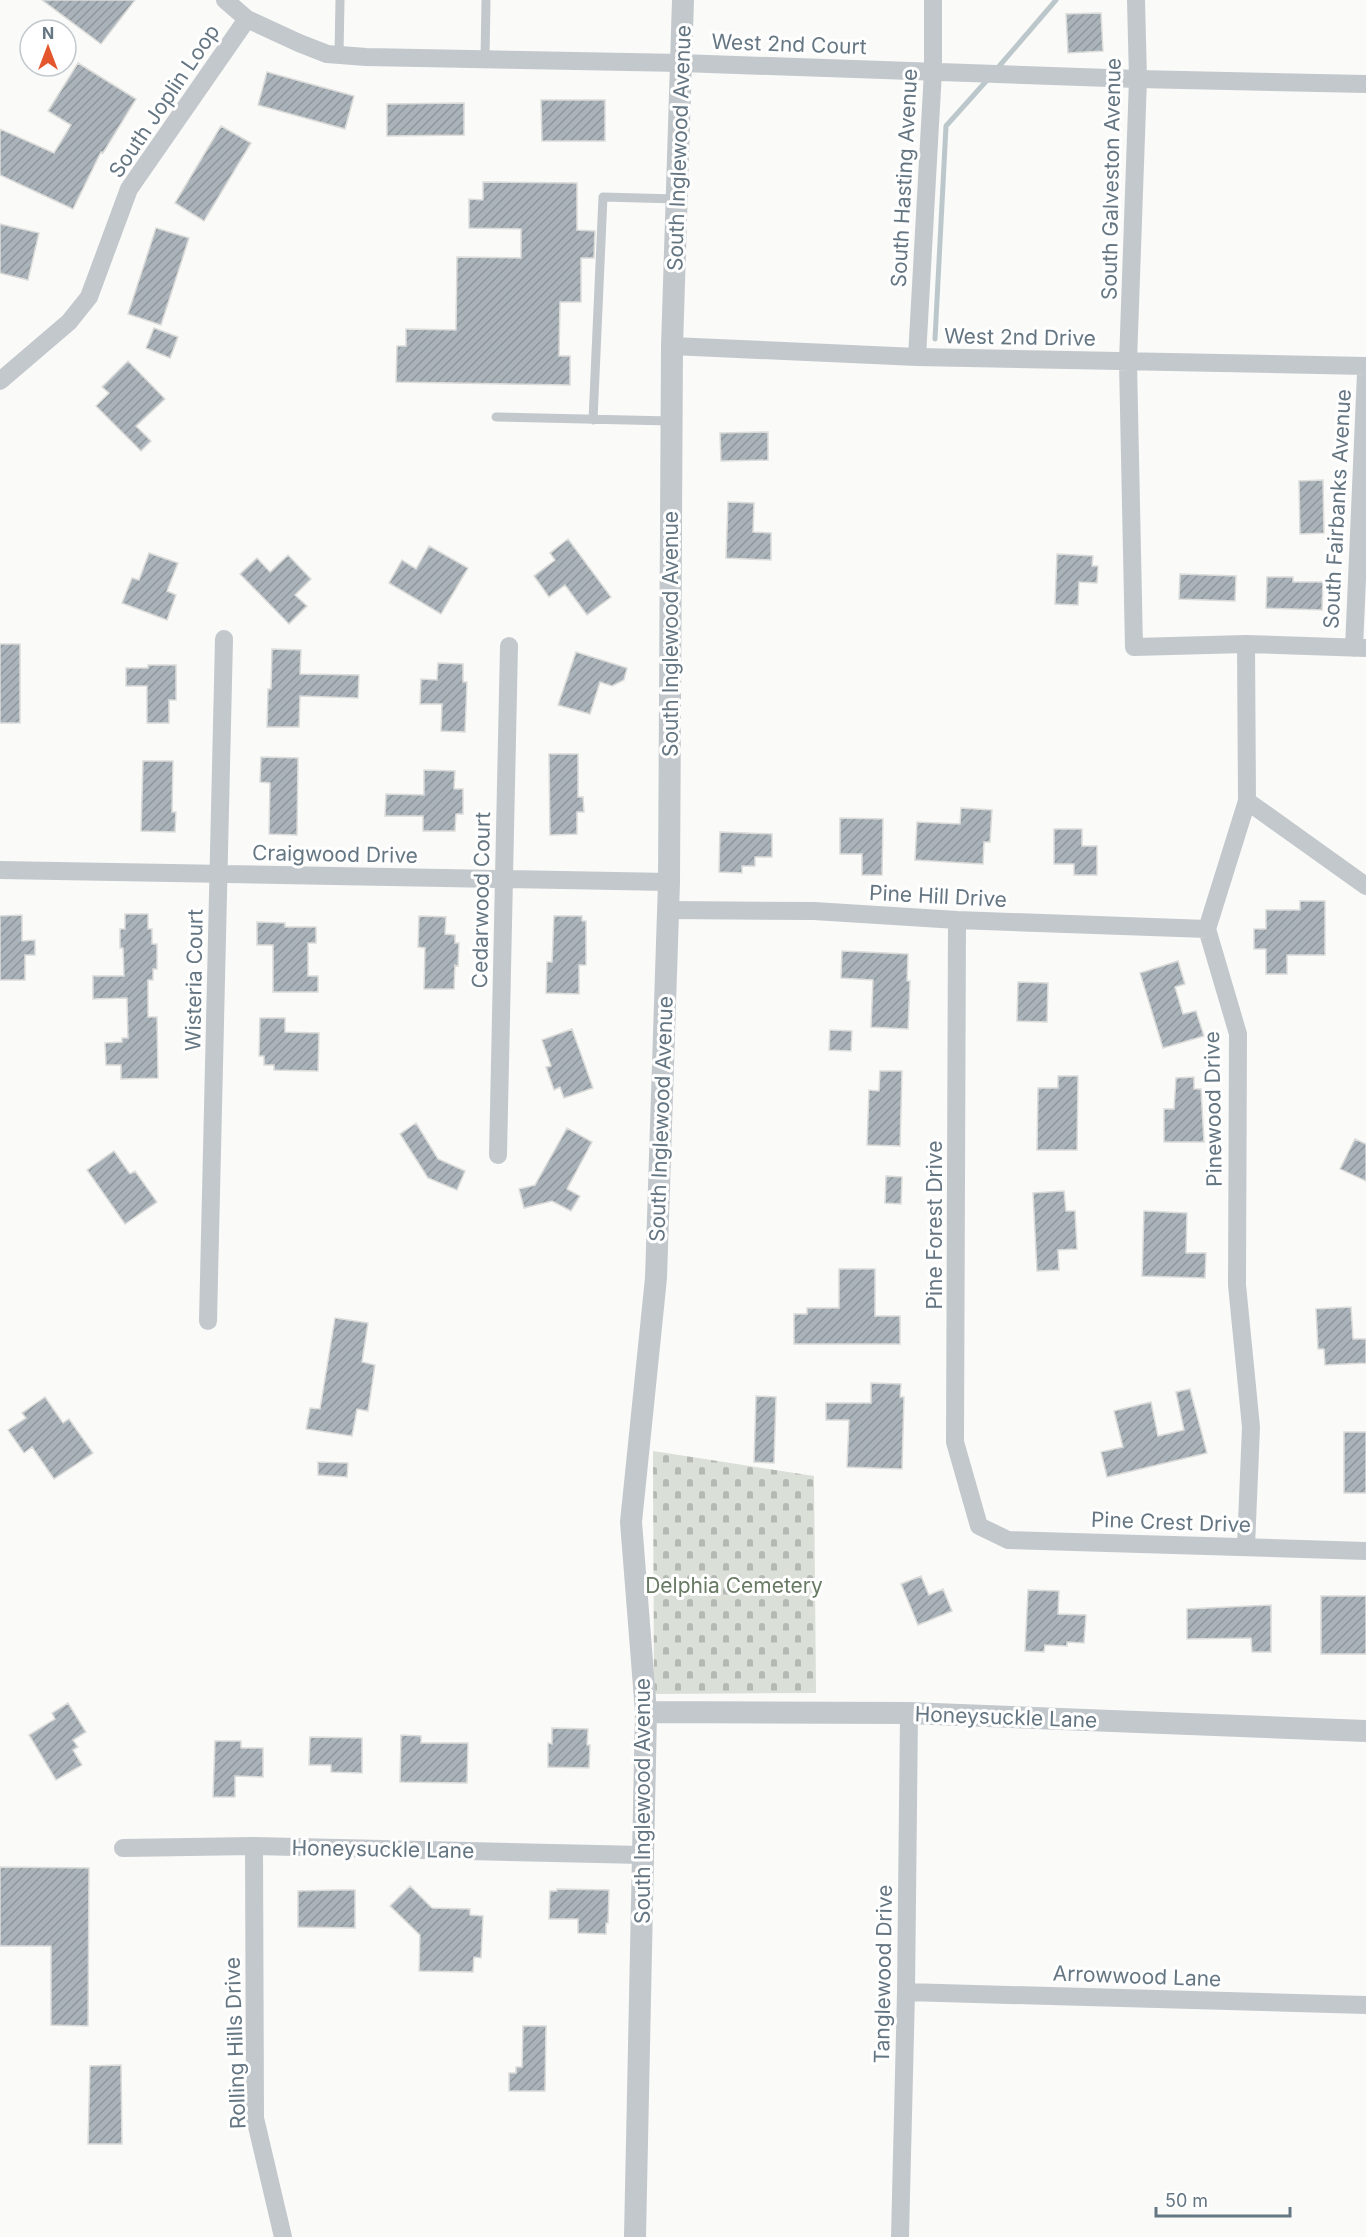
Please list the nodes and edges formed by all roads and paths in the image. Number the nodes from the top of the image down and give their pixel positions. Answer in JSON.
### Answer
{"nodes":[{"id":1,"x":225,"y":0,"type":"edge"},
{"id":2,"x":340,"y":0,"type":"edge"},
{"id":3,"x":486,"y":0,"type":"edge"},
{"id":4,"x":683,"y":0,"type":"edge"},
{"id":5,"x":933,"y":0,"type":"edge"},
{"id":6,"x":1136,"y":0,"type":"edge"},
{"id":7,"x":247,"y":19,"type":"junction"},
{"id":8,"x":339,"y":55,"type":"junction"},
{"id":9,"x":485,"y":59,"type":"junction"},
{"id":10,"x":681,"y":63,"type":"junction"},
{"id":11,"x":933,"y":71,"type":"junction"},
{"id":12,"x":1138,"y":79,"type":"junction"},
{"id":13,"x":1366,"y":84,"type":"edge"},
{"id":14,"x":677,"y":199,"type":"junction"},
{"id":15,"x":672,"y":346,"type":"junction"},
{"id":16,"x":917,"y":357,"type":"junction"},
{"id":17,"x":1128,"y":362,"type":"junction"},
{"id":18,"x":1366,"y":366,"type":"edge"},
{"id":19,"x":1366,"y":373,"type":"edge"},
{"id":20,"x":0,"y":381,"type":"edge"},
{"id":21,"x":496,"y":417,"type":"dead end"},
{"id":22,"x":593,"y":420,"type":"junction"},
{"id":23,"x":671,"y":421,"type":"junction"},
{"id":24,"x":224,"y":639,"type":"dead end"},
{"id":25,"x":1246,"y":644,"type":"junction"},
{"id":26,"x":509,"y":646,"type":"dead end"},
{"id":27,"x":1360,"y":648,"type":"edge"},
{"id":28,"x":1247,"y":801,"type":"junction"},
{"id":29,"x":0,"y":870,"type":"edge"},
{"id":30,"x":219,"y":874,"type":"junction"},
{"id":31,"x":504,"y":879,"type":"junction"},
{"id":32,"x":669,"y":882,"type":"junction"},
{"id":33,"x":1366,"y":885,"type":"edge"},
{"id":34,"x":667,"y":910,"type":"junction"},
{"id":35,"x":957,"y":920,"type":"junction"},
{"id":36,"x":1207,"y":929,"type":"junction"},
{"id":37,"x":498,"y":1155,"type":"dead end"},
{"id":38,"x":208,"y":1321,"type":"dead end"},
{"id":39,"x":979,"y":1526,"type":"joint"},
{"id":40,"x":1246,"y":1546,"type":"junction"},
{"id":41,"x":1366,"y":1551,"type":"edge"},
{"id":42,"x":646,"y":1712,"type":"junction"},
{"id":43,"x":909,"y":1713,"type":"junction"},
{"id":44,"x":1366,"y":1731,"type":"edge"},
{"id":45,"x":254,"y":1846,"type":"junction"},
{"id":46,"x":123,"y":1848,"type":"dead end"},
{"id":47,"x":642,"y":1855,"type":"junction"},
{"id":48,"x":906,"y":1992,"type":"junction"},
{"id":49,"x":1366,"y":2005,"type":"edge"},
{"id":50,"x":283,"y":2237,"type":"edge"},
{"id":51,"x":635,"y":2237,"type":"edge"},
{"id":52,"x":900,"y":2237,"type":"edge"}],
"edges":[{"from":1,"to":7,"type":"street","name":"West 2nd Court"},
{"from":2,"to":8,"type":"lane"},
{"from":3,"to":9,"type":"lane"},
{"from":4,"to":10,"type":"street","name":"South Inglewood Avenue"},
{"from":5,"to":11,"type":"street","name":"South Hasting Avenue"},
{"from":6,"to":12,"type":"street","name":"South Galveston Avenue"},
{"from":7,"to":8,"type":"street","name":"West 2nd Court"},
{"from":7,"to":20,"type":"street","name":"South Joplin Loop"},
{"from":8,"to":9,"type":"street","name":"West 2nd Court"},
{"from":9,"to":10,"type":"street","name":"West 2nd Court"},
{"from":10,"to":11,"type":"street","name":"West 2nd Court"},
{"from":10,"to":14,"type":"street","name":"South Inglewood Avenue"},
{"from":11,"to":12,"type":"street","name":"West 2nd Court"},
{"from":11,"to":16,"type":"street","name":"South Hasting Avenue"},
{"from":12,"to":13,"type":"street","name":"West 2nd Court"},
{"from":12,"to":17,"type":"street","name":"South Galveston Avenue"},
{"from":14,"to":15,"type":"street","name":"South Inglewood Avenue"},
{"from":14,"to":22,"type":"lane"},
{"from":15,"to":16,"type":"street","name":"West 2nd Drive"},
{"from":15,"to":23,"type":"street","name":"South Inglewood Avenue"},
{"from":16,"to":17,"type":"street","name":"West 2nd Drive"},
{"from":17,"to":18,"type":"street","name":"West 2nd Drive"},
{"from":17,"to":25,"type":"street","name":"South Galveston Avenue"},
{"from":19,"to":27,"type":"street","name":"South Fairbanks Avenue"},
{"from":21,"to":22,"type":"lane"},
{"from":22,"to":23,"type":"lane"},
{"from":23,"to":32,"type":"street","name":"South Inglewood Avenue"},
{"from":24,"to":30,"type":"street","name":"Wisteria Court"},
{"from":25,"to":27,"type":"street"},
{"from":25,"to":28,"type":"street"},
{"from":26,"to":31,"type":"street","name":"Cedarwood Court"},
{"from":28,"to":33,"type":"street"},
{"from":28,"to":36,"type":"street"},
{"from":29,"to":30,"type":"street","name":"Craigwood Drive"},
{"from":30,"to":31,"type":"street","name":"Craigwood Drive"},
{"from":30,"to":38,"type":"street","name":"Wisteria Court"},
{"from":31,"to":32,"type":"street","name":"Craigwood Drive"},
{"from":31,"to":37,"type":"street","name":"Cedarwood Court"},
{"from":32,"to":34,"type":"street","name":"South Inglewood Avenue"},
{"from":34,"to":35,"type":"street","name":"Pine Hill Drive"},
{"from":34,"to":42,"type":"street","name":"South Inglewood Avenue"},
{"from":35,"to":36,"type":"street","name":"Pine Hill Drive"},
{"from":35,"to":39,"type":"street","name":"Pine Forest Drive"},
{"from":36,"to":40,"type":"street","name":"Pinewood Drive"},
{"from":39,"to":40,"type":"street","name":"Pine Crest Drive"},
{"from":40,"to":41,"type":"street","name":"Pine Crest Drive"},
{"from":42,"to":43,"type":"street","name":"Honeysuckle Lane"},
{"from":42,"to":47,"type":"street","name":"South Inglewood Avenue"},
{"from":43,"to":44,"type":"street","name":"Honeysuckle Lane"},
{"from":43,"to":48,"type":"street","name":"Tanglewood Drive"},
{"from":45,"to":46,"type":"street","name":"Honeysuckle Lane"},
{"from":45,"to":47,"type":"street","name":"Honeysuckle Lane"},
{"from":45,"to":50,"type":"street","name":"Rolling Hills Drive"},
{"from":47,"to":51,"type":"street","name":"South Inglewood Avenue"},
{"from":48,"to":49,"type":"street","name":"Arrowwood Lane"},
{"from":48,"to":52,"type":"street","name":"Tanglewood Drive"}]}
